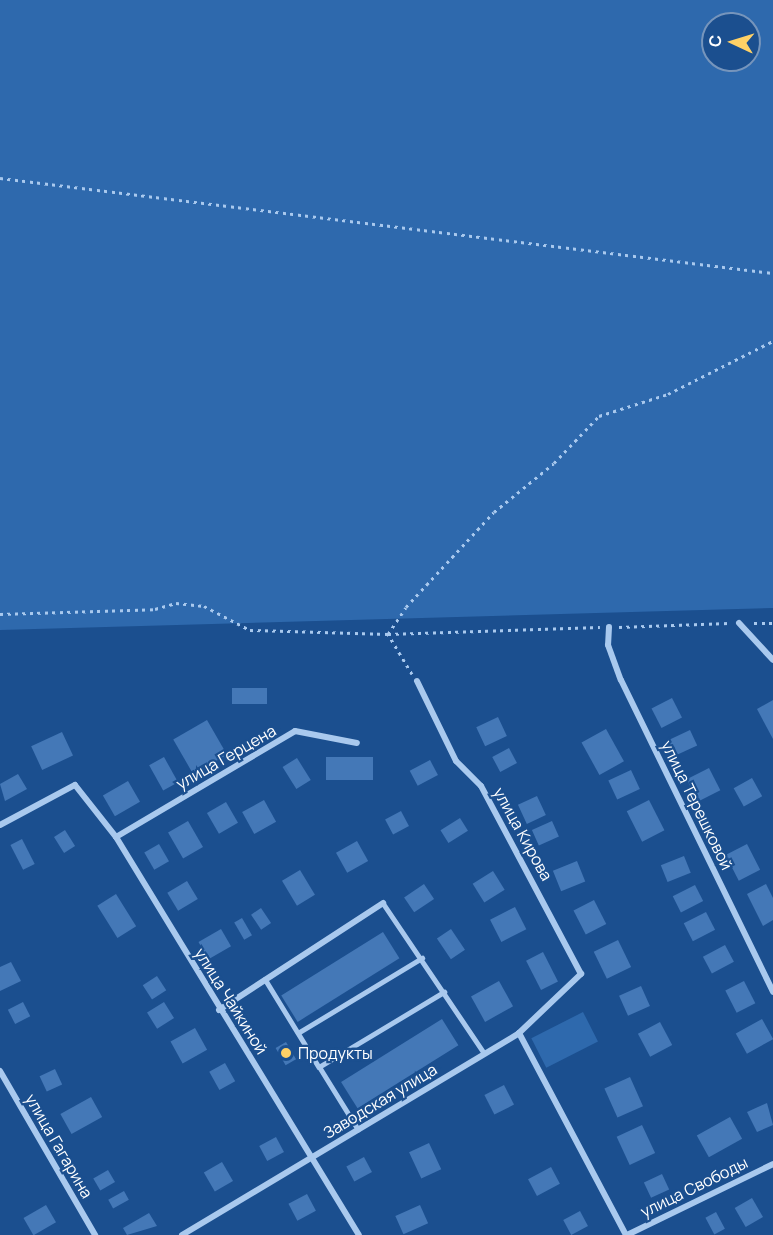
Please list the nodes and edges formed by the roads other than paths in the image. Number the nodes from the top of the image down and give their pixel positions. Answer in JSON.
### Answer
{"nodes":[{"id":1,"x":739,"y":623,"type":"road end"},
{"id":2,"x":609,"y":627,"type":"road end"},
{"id":3,"x":773,"y":660,"type":"edge"},
{"id":4,"x":417,"y":681,"type":"road end"},
{"id":5,"x":357,"y":743,"type":"dead end"},
{"id":6,"x":0,"y":825,"type":"edge"},
{"id":7,"x":116,"y":837,"type":"junction"},
{"id":8,"x":383,"y":903,"type":"joint"},
{"id":9,"x":422,"y":958,"type":"junction"},
{"id":10,"x":581,"y":974,"type":"joint"},
{"id":11,"x":265,"y":979,"type":"junction"},
{"id":12,"x":444,"y":992,"type":"junction"},
{"id":13,"x":773,"y":992,"type":"edge"},
{"id":14,"x":219,"y":1010,"type":"junction"},
{"id":15,"x":298,"y":1033,"type":"junction"},
{"id":16,"x":519,"y":1033,"type":"junction"},
{"id":17,"x":484,"y":1053,"type":"junction"},
{"id":18,"x":319,"y":1067,"type":"junction"},
{"id":19,"x":0,"y":1071,"type":"edge"},
{"id":20,"x":358,"y":1130,"type":"junction"},
{"id":21,"x":314,"y":1157,"type":"junction"},
{"id":22,"x":773,"y":1164,"type":"edge"},
{"id":23,"x":95,"y":1235,"type":"edge"},
{"id":24,"x":182,"y":1235,"type":"edge"},
{"id":25,"x":359,"y":1235,"type":"edge"},
{"id":26,"x":626,"y":1235,"type":"edge"}],
"edges":[{"from":1,"to":3,"type":"street"},
{"from":2,"to":13,"type":"street","name":"улица Терешковой"},
{"from":4,"to":10,"type":"street","name":"улица Кирова"},
{"from":5,"to":7,"type":"street","name":"улица Герцена"},
{"from":6,"to":7,"type":"street","name":"улица Чайкиной"},
{"from":7,"to":14,"type":"street","name":"улица Чайкиной"},
{"from":8,"to":9,"type":"lane"},
{"from":8,"to":11,"type":"street"},
{"from":9,"to":12,"type":"lane"},
{"from":9,"to":15,"type":"lane"},
{"from":10,"to":16,"type":"street","name":"Заводская улица"},
{"from":11,"to":14,"type":"street"},
{"from":11,"to":15,"type":"lane"},
{"from":12,"to":17,"type":"lane"},
{"from":12,"to":18,"type":"lane"},
{"from":14,"to":21,"type":"street","name":"улица Чайкиной"},
{"from":15,"to":18,"type":"lane"},
{"from":16,"to":17,"type":"street","name":"Заводская улица"},
{"from":16,"to":26,"type":"street"},
{"from":17,"to":20,"type":"street","name":"Заводская улица"},
{"from":18,"to":20,"type":"lane"},
{"from":19,"to":23,"type":"street","name":"улица Гагарина"},
{"from":20,"to":21,"type":"street","name":"Заводская улица"},
{"from":21,"to":24,"type":"street","name":"Заводская улица"},
{"from":21,"to":25,"type":"street","name":"улица Чайкиной"},
{"from":22,"to":26,"type":"street","name":"улица Свободы"}]}
